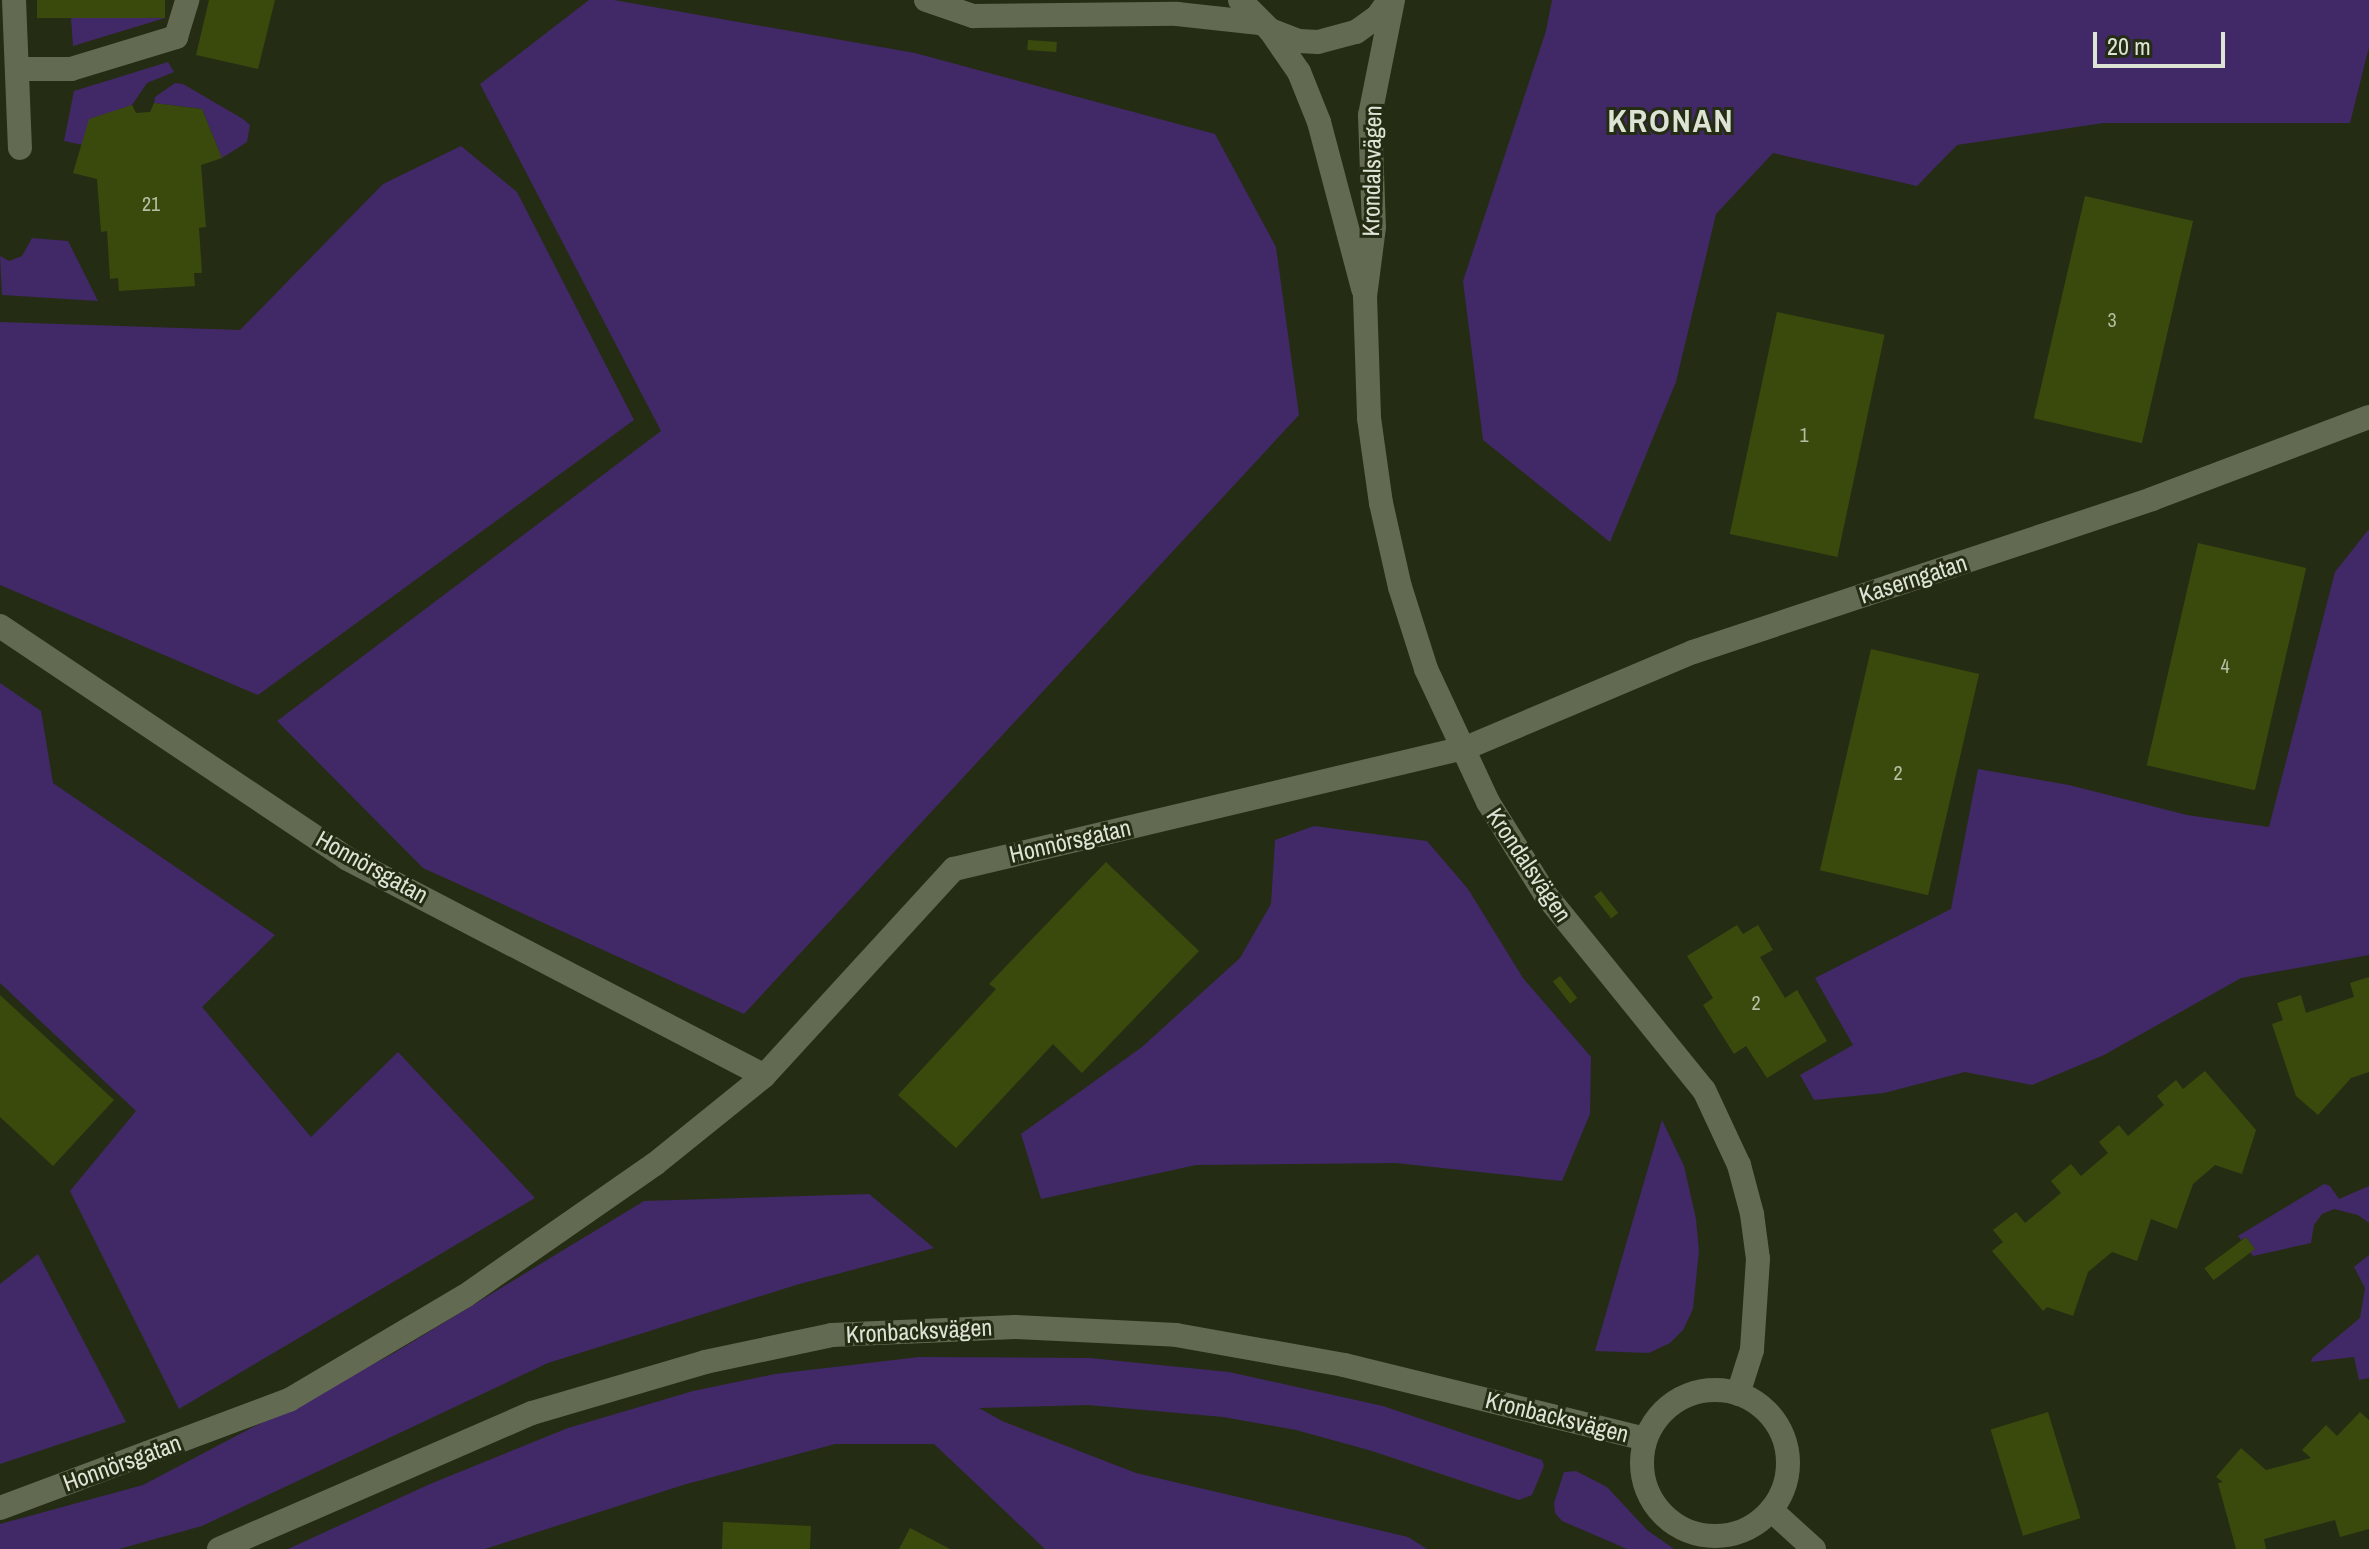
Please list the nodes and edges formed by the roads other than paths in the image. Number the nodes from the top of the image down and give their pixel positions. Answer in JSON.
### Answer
{"nodes":[{"id":1,"x":14,"y":0,"type":"edge"},
{"id":2,"x":187,"y":0,"type":"edge"},
{"id":3,"x":929,"y":0,"type":"edge"},
{"id":4,"x":1240,"y":0,"type":"edge"},
{"id":5,"x":1391,"y":0,"type":"edge"},
{"id":6,"x":1265,"y":27,"type":"junction"},
{"id":7,"x":17,"y":69,"type":"junction"},
{"id":8,"x":20,"y":148,"type":"dead end"},
{"id":9,"x":1365,"y":296,"type":"junction"},
{"id":10,"x":2369,"y":417,"type":"edge"},
{"id":11,"x":0,"y":626,"type":"edge"},
{"id":12,"x":1460,"y":749,"type":"junction"},
{"id":13,"x":764,"y":1076,"type":"junction"},
{"id":14,"x":1738,"y":1394,"type":"junction"},
{"id":15,"x":1645,"y":1439,"type":"junction"},
{"id":16,"x":0,"y":1508,"type":"edge"},
{"id":17,"x":1771,"y":1510,"type":"junction"},
{"id":18,"x":219,"y":1549,"type":"edge"},
{"id":19,"x":1814,"y":1549,"type":"edge"}],
"edges":[{"from":1,"to":7,"type":"street"},
{"from":2,"to":7,"type":"street"},
{"from":3,"to":6,"type":"street"},
{"from":4,"to":6,"type":"street","name":"Krondalsvägen"},
{"from":5,"to":6,"type":"street"},
{"from":5,"to":9,"type":"street","name":"Krondalsvägen"},
{"from":6,"to":9,"type":"street","name":"Krondalsvägen"},
{"from":7,"to":8,"type":"street"},
{"from":9,"to":12,"type":"street","name":"Krondalsvägen"},
{"from":10,"to":12,"type":"street","name":"Kaserngatan"},
{"from":11,"to":13,"type":"street","name":"Honnörsgatan"},
{"from":12,"to":13,"type":"street","name":"Honnörsgatan"},
{"from":12,"to":14,"type":"street","name":"Krondalsvägen"},
{"from":13,"to":16,"type":"street","name":"Honnörsgatan"},
{"from":14,"to":15,"type":"street"},
{"from":14,"to":17,"type":"street"},
{"from":15,"to":17,"type":"street"},
{"from":15,"to":18,"type":"street","name":"Kronbacksvägen"},
{"from":17,"to":19,"type":"street"}]}
